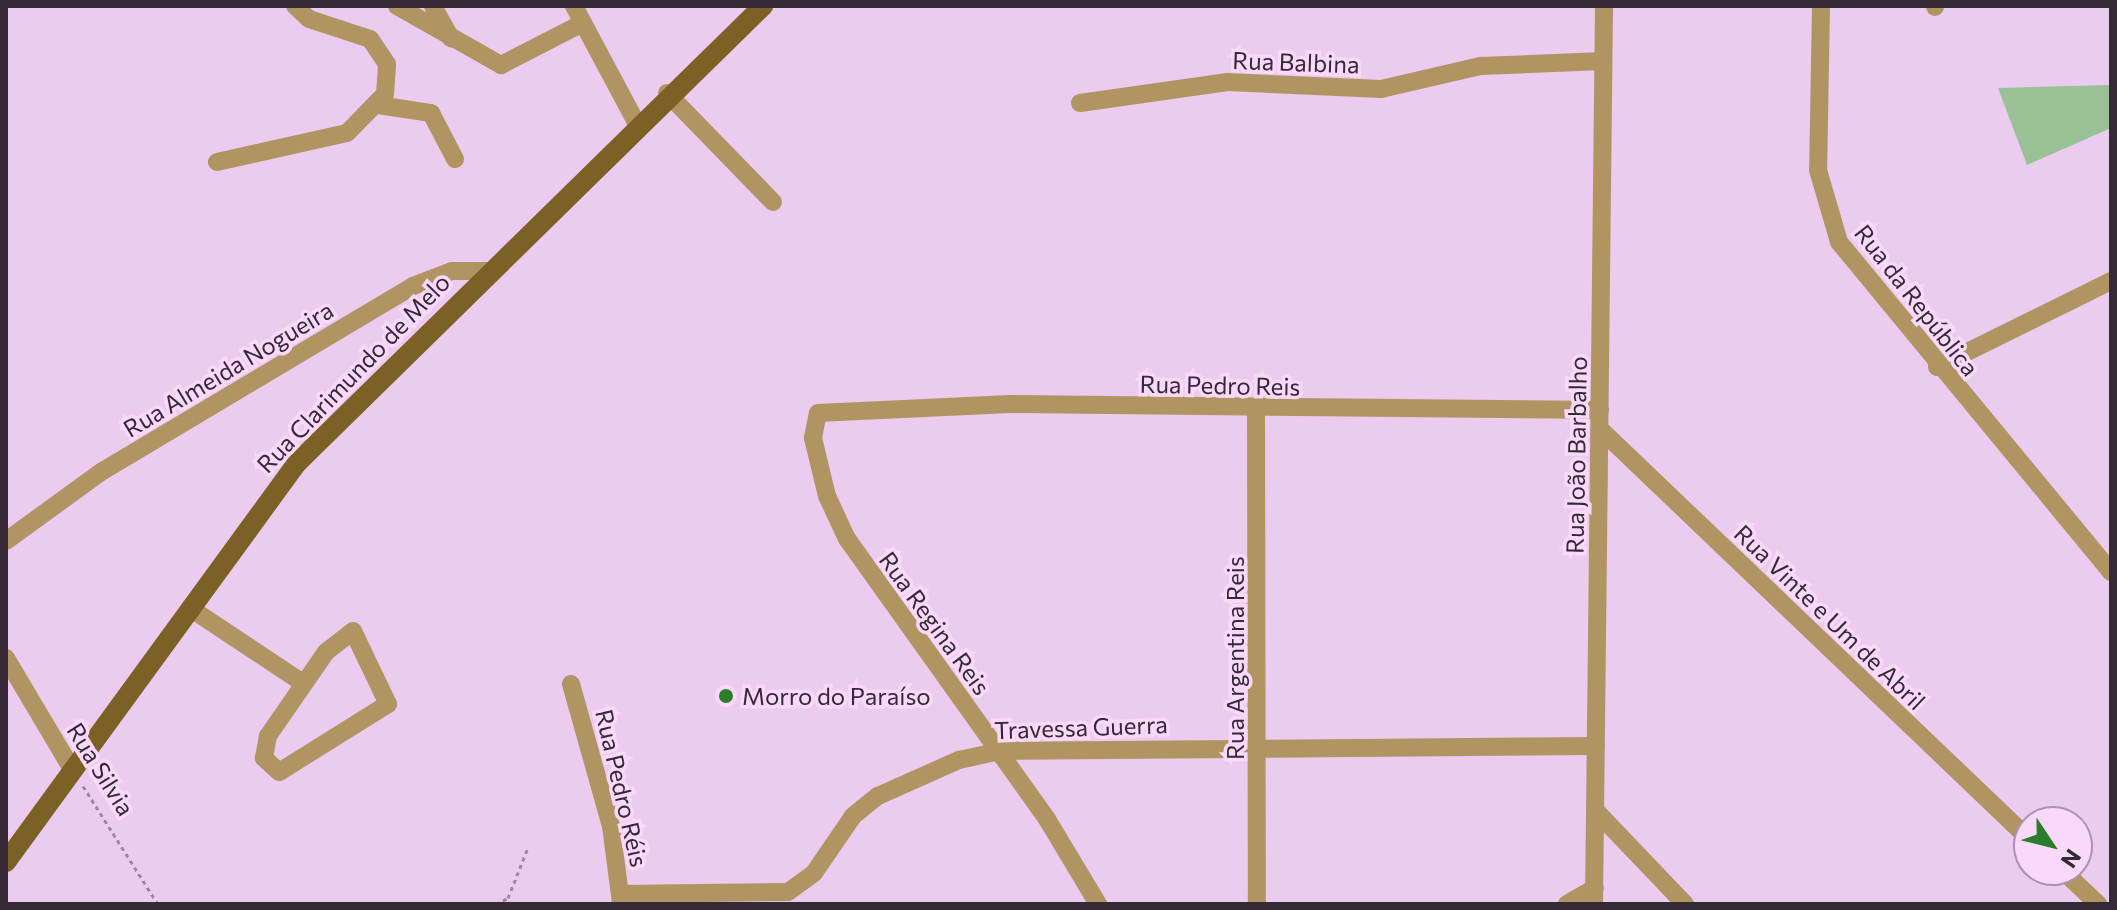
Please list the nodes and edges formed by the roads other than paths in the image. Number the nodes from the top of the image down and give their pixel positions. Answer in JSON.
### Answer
{"nodes":[{"id":1,"x":295,"y":6,"type":"edge"},
{"id":2,"x":397,"y":6,"type":"edge"},
{"id":3,"x":433,"y":6,"type":"edge"},
{"id":4,"x":763,"y":6,"type":"edge"},
{"id":5,"x":1604,"y":6,"type":"edge"},
{"id":6,"x":1821,"y":6,"type":"edge"},
{"id":7,"x":579,"y":14,"type":"edge"},
{"id":8,"x":451,"y":38,"type":"junction"},
{"id":9,"x":1603,"y":61,"type":"junction"},
{"id":10,"x":667,"y":93,"type":"junction"},
{"id":11,"x":1080,"y":103,"type":"dead end"},
{"id":12,"x":378,"y":105,"type":"junction"},
{"id":13,"x":637,"y":124,"type":"junction"},
{"id":14,"x":455,"y":159,"type":"dead end"},
{"id":15,"x":217,"y":162,"type":"dead end"},
{"id":16,"x":773,"y":202,"type":"dead end"},
{"id":17,"x":487,"y":271,"type":"junction"},
{"id":18,"x":2111,"y":281,"type":"edge"},
{"id":19,"x":1937,"y":367,"type":"junction"},
{"id":20,"x":839,"y":408,"type":"joint"},
{"id":21,"x":1600,"y":410,"type":"junction"},
{"id":22,"x":1256,"y":411,"type":"junction"},
{"id":23,"x":1600,"y":429,"type":"junction"},
{"id":24,"x":6,"y":541,"type":"edge"},
{"id":25,"x":2111,"y":572,"type":"edge"},
{"id":26,"x":190,"y":608,"type":"junction"},
{"id":27,"x":6,"y":658,"type":"edge"},
{"id":28,"x":303,"y":683,"type":"junction"},
{"id":29,"x":571,"y":684,"type":"dead end"},
{"id":30,"x":1261,"y":746,"type":"junction"},
{"id":31,"x":1596,"y":746,"type":"junction"},
{"id":32,"x":1000,"y":751,"type":"junction"},
{"id":33,"x":72,"y":769,"type":"junction"},
{"id":34,"x":1596,"y":811,"type":"junction"},
{"id":35,"x":2013,"y":824,"type":"edge"},
{"id":36,"x":6,"y":862,"type":"edge"},
{"id":37,"x":2079,"y":886,"type":"edge"},
{"id":38,"x":1594,"y":896,"type":"edge"},
{"id":39,"x":620,"y":899,"type":"edge"},
{"id":40,"x":1098,"y":904,"type":"edge"},
{"id":41,"x":1257,"y":904,"type":"edge"},
{"id":42,"x":1567,"y":904,"type":"edge"},
{"id":43,"x":1685,"y":904,"type":"edge"},
{"id":44,"x":2098,"y":904,"type":"edge"}],
"edges":[{"from":1,"to":12,"type":"street"},
{"from":2,"to":8,"type":"street"},
{"from":3,"to":8,"type":"street"},
{"from":4,"to":10,"type":"main road","name":"Rua Clarimundo de Melo"},
{"from":5,"to":9,"type":"street","name":"Rua João Barbalho"},
{"from":6,"to":19,"type":"street","name":"Rua da República"},
{"from":7,"to":8,"type":"street"},
{"from":7,"to":13,"type":"street"},
{"from":9,"to":11,"type":"street","name":"Rua Balbina"},
{"from":9,"to":21,"type":"street","name":"Rua João Barbalho"},
{"from":10,"to":13,"type":"main road","name":"Rua Clarimundo de Melo"},
{"from":10,"to":16,"type":"street"},
{"from":12,"to":14,"type":"street"},
{"from":12,"to":15,"type":"street"},
{"from":13,"to":17,"type":"main road","name":"Rua Clarimundo de Melo"},
{"from":17,"to":24,"type":"street","name":"Rua Almeida Nogueira"},
{"from":17,"to":26,"type":"main road","name":"Rua Clarimundo de Melo"},
{"from":18,"to":19,"type":"street"},
{"from":19,"to":25,"type":"street","name":"Rua da República"},
{"from":20,"to":22,"type":"street","name":"Rua Pedro Reis"},
{"from":20,"to":32,"type":"street","name":"Rua Regina Reis"},
{"from":21,"to":22,"type":"street","name":"Rua Pedro Reis"},
{"from":21,"to":23,"type":"street","name":"Rua João Barbalho"},
{"from":22,"to":30,"type":"street","name":"Rua Argentina Reis"},
{"from":23,"to":31,"type":"street","name":"Rua João Barbalho"},
{"from":23,"to":35,"type":"street","name":"Rua Vinte e Um de Abril"},
{"from":26,"to":28,"type":"street"},
{"from":26,"to":33,"type":"main road","name":"Rua Clarimundo de Melo"},
{"from":27,"to":33,"type":"street","name":"Rua Silvia"},
{"from":28,"to":28,"type":"street"},
{"from":29,"to":39,"type":"street","name":"Rua Pedro Réis"},
{"from":30,"to":31,"type":"street","name":"Travessa Guerra"},
{"from":30,"to":32,"type":"street","name":"Travessa Guerra"},
{"from":30,"to":41,"type":"street","name":"Rua Argentina Reis"},
{"from":31,"to":34,"type":"street","name":"Rua João Barbalho"},
{"from":32,"to":39,"type":"street","name":"Travessa Guerra"},
{"from":32,"to":40,"type":"street","name":"Rua Regina Reis"},
{"from":33,"to":36,"type":"main road","name":"Rua Clarimundo de Melo"},
{"from":34,"to":38,"type":"street","name":"Rua João Barbalho"},
{"from":34,"to":43,"type":"street"},
{"from":37,"to":44,"type":"street"},
{"from":38,"to":42,"type":"street"}]}
